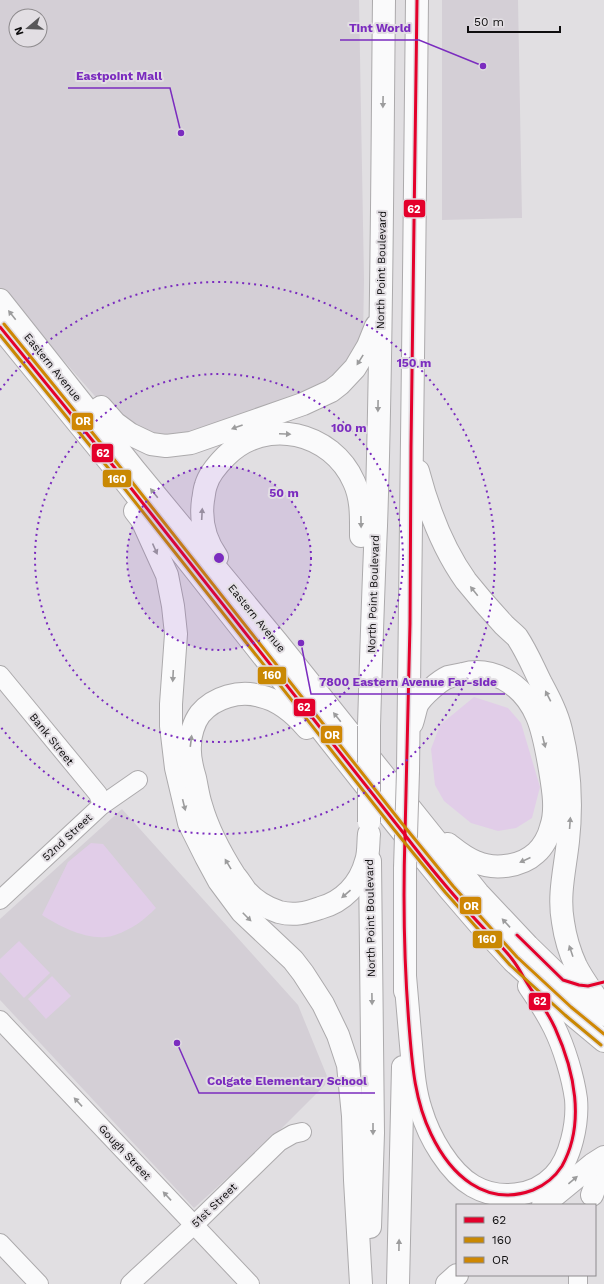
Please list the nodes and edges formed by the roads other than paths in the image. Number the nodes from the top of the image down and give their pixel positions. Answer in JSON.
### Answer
{"nodes":[{"id":1,"x":384,"y":0,"type":"edge"},
{"id":2,"x":417,"y":0,"type":"edge"},
{"id":3,"x":0,"y":300,"type":"edge"},
{"id":4,"x":380,"y":312,"type":"junction"},
{"id":5,"x":0,"y":327,"type":"edge"},
{"id":6,"x":38,"y":349,"type":"junction"},
{"id":7,"x":411,"y":448,"type":"junction"},
{"id":8,"x":113,"y":466,"type":"junction"},
{"id":9,"x":372,"y":598,"type":"junction"},
{"id":10,"x":277,"y":642,"type":"junction"},
{"id":11,"x":0,"y":675,"type":"edge"},
{"id":12,"x":408,"y":733,"type":"junction"},
{"id":13,"x":138,"y":780,"type":"dead end"},
{"id":14,"x":102,"y":805,"type":"junction"},
{"id":15,"x":405,"y":818,"type":"junction"},
{"id":16,"x":369,"y":828,"type":"junction"},
{"id":17,"x":0,"y":900,"type":"edge"},
{"id":18,"x":513,"y":961,"type":"junction"},
{"id":19,"x":405,"y":976,"type":"junction"},
{"id":20,"x":563,"y":980,"type":"junction"},
{"id":21,"x":596,"y":984,"type":"edge"},
{"id":22,"x":604,"y":1009,"type":"edge"},
{"id":23,"x":604,"y":1015,"type":"edge"},
{"id":24,"x":0,"y":1020,"type":"edge"},
{"id":25,"x":604,"y":1041,"type":"edge"},
{"id":26,"x":302,"y":1132,"type":"dead end"},
{"id":27,"x":604,"y":1158,"type":"edge"},
{"id":28,"x":604,"y":1166,"type":"edge"},
{"id":29,"x":590,"y":1200,"type":"edge"},
{"id":30,"x":544,"y":1204,"type":"edge"},
{"id":31,"x":194,"y":1225,"type":"junction"},
{"id":32,"x":0,"y":1243,"type":"edge"},
{"id":33,"x":456,"y":1276,"type":"edge"},
{"id":34,"x":39,"y":1284,"type":"edge"},
{"id":35,"x":130,"y":1284,"type":"edge"},
{"id":36,"x":250,"y":1284,"type":"edge"},
{"id":37,"x":361,"y":1284,"type":"edge"},
{"id":38,"x":368,"y":1284,"type":"edge"},
{"id":39,"x":398,"y":1284,"type":"edge"},
{"id":40,"x":447,"y":1284,"type":"edge"}],
"edges":[{"from":1,"to":4,"type":"main road","name":"North Point Boulevard","one_way":true},
{"from":2,"to":7,"type":"main road"},
{"from":6,"to":3,"type":"main road","name":"Eastern Avenue","one_way":true},
{"from":4,"to":6,"type":"main road","one_way":true},
{"from":4,"to":9,"type":"main road","name":"North Point Boulevard","one_way":true},
{"from":5,"to":8,"type":"main road","name":"Eastern Avenue"},
{"from":10,"to":6,"type":"main road","name":"Eastern Avenue","one_way":true},
{"from":7,"to":12,"type":"main road"},
{"from":21,"to":7,"type":"main road","one_way":true},
{"from":8,"to":15,"type":"main road","name":"Eastern Avenue"},
{"from":8,"to":37,"type":"main road","one_way":true},
{"from":10,"to":9,"type":"main road","one_way":true},
{"from":9,"to":16,"type":"main road","name":"North Point Boulevard","bridge":true},
{"from":15,"to":10,"type":"main road","name":"Eastern Avenue","one_way":true},
{"from":11,"to":14,"type":"street","name":"Bank Street"},
{"from":12,"to":15,"type":"main road","one_way":true},
{"from":12,"to":19,"type":"main road","bridge":true},
{"from":13,"to":14,"type":"street","name":"52nd Street"},
{"from":14,"to":17,"type":"street","name":"52nd Street"},
{"from":16,"to":15,"type":"main road","one_way":true},
{"from":15,"to":18,"type":"main road","name":"Eastern Avenue"},
{"from":20,"to":15,"type":"main road","name":"Eastern Avenue","one_way":true},
{"from":16,"to":38,"type":"main road","name":"North Point Boulevard","one_way":true},
{"from":18,"to":19,"type":"main road"},
{"from":18,"to":25,"type":"main road","name":"Eastern Avenue"},
{"from":39,"to":19,"type":"main road","one_way":true},
{"from":20,"to":21,"type":"main road"},
{"from":20,"to":23,"type":"main road","name":"Eastern Avenue"},
{"from":21,"to":22,"type":"main road"},
{"from":31,"to":24,"type":"street","name":"Gough Street","one_way":true},
{"from":26,"to":31,"type":"street","name":"51st Street"},
{"from":30,"to":27,"type":"main road","one_way":true},
{"from":28,"to":29,"type":"main road"},
{"from":31,"to":35,"type":"street","name":"51st Street"},
{"from":31,"to":36,"type":"street","name":"Gough Street"},
{"from":32,"to":34,"type":"street"},
{"from":33,"to":40,"type":"main road"}]}
